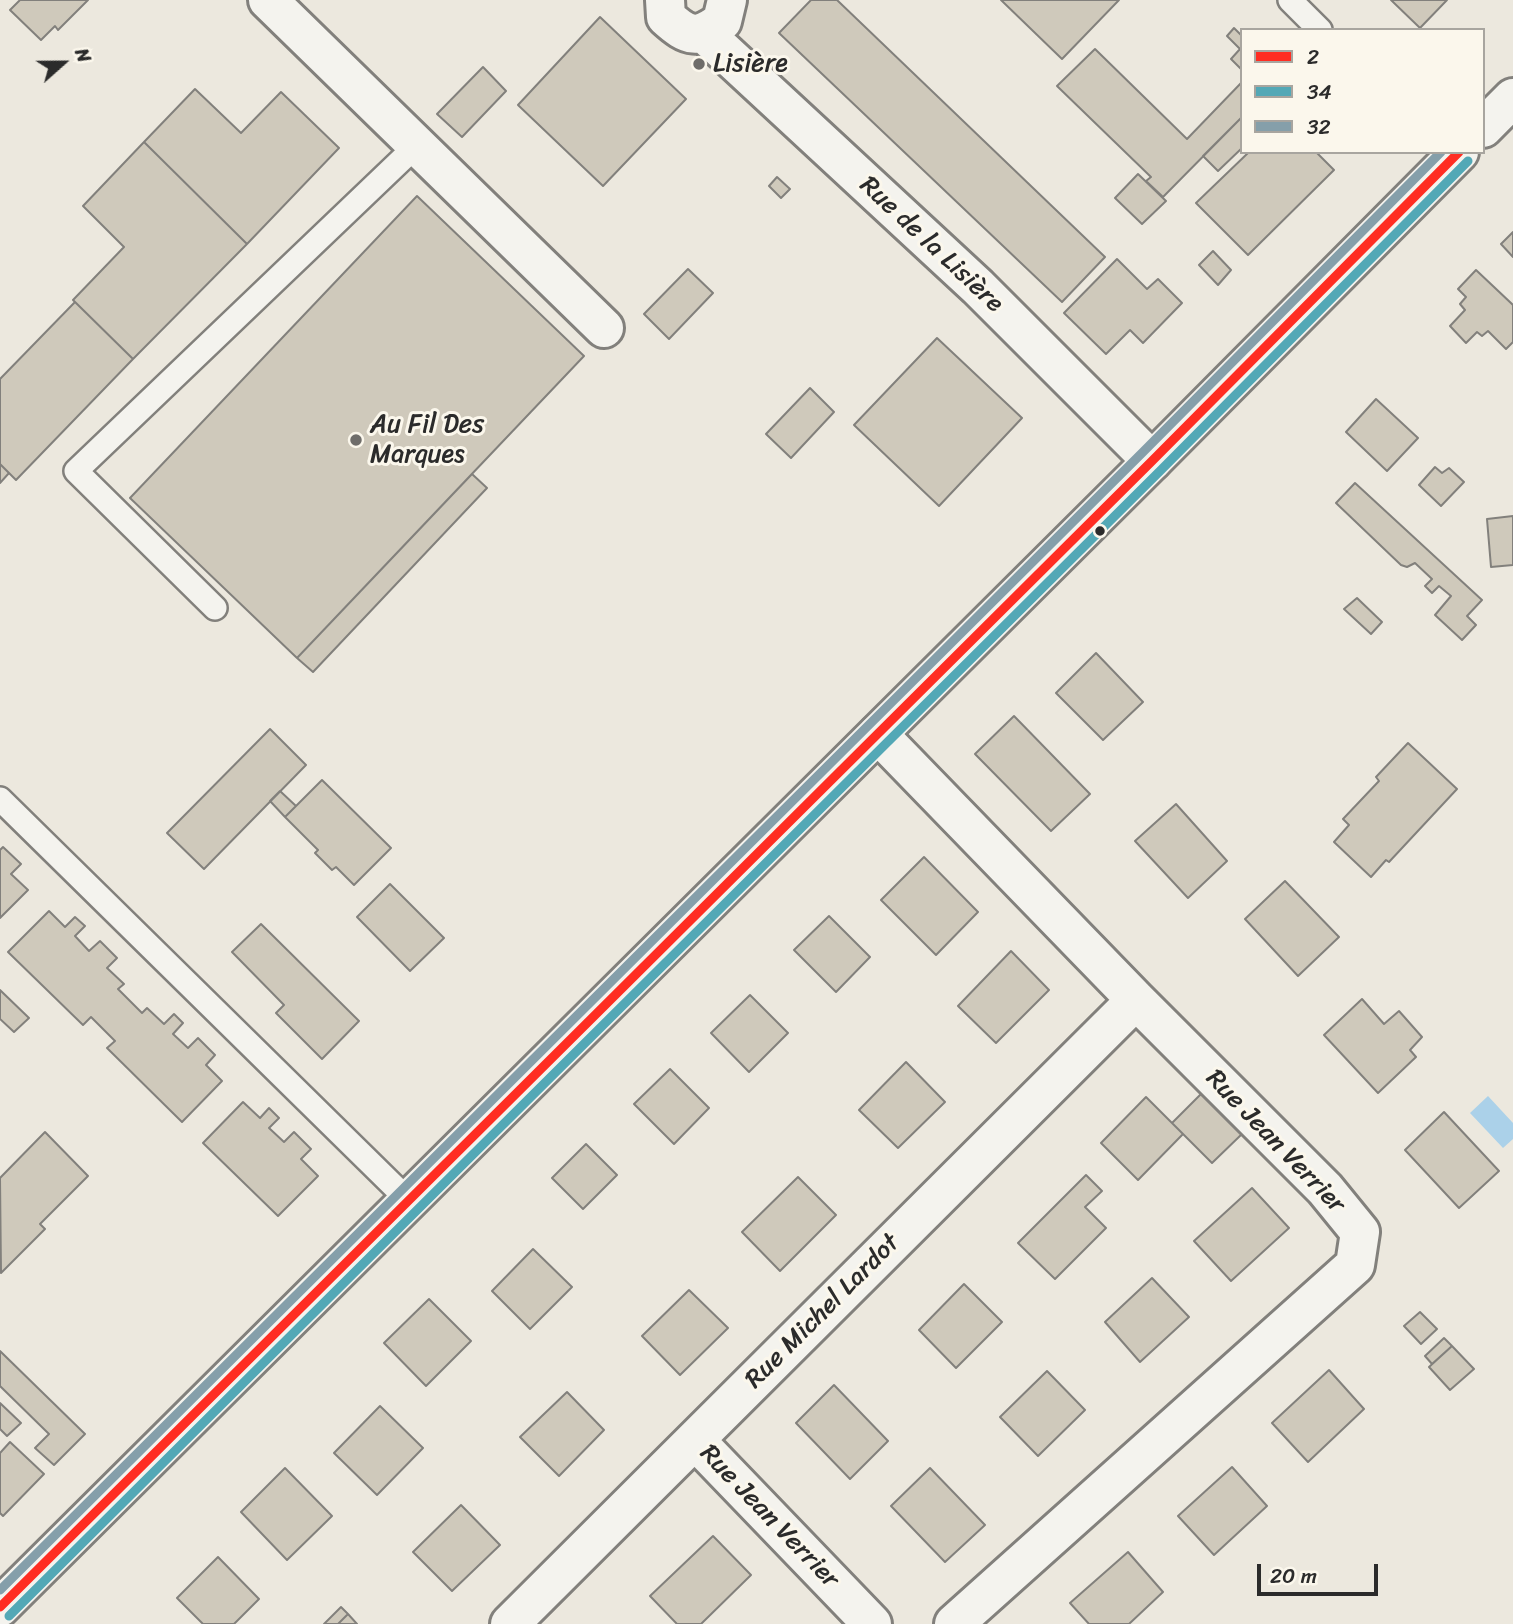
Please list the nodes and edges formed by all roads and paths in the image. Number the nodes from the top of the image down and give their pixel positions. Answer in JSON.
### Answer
{"nodes":[{"id":1,"x":268,"y":0,"type":"edge"},
{"id":2,"x":665,"y":0,"type":"edge"},
{"id":3,"x":727,"y":0,"type":"edge"},
{"id":4,"x":1290,"y":0,"type":"edge"},
{"id":5,"x":1318,"y":28,"type":"edge"},
{"id":6,"x":705,"y":34,"type":"junction"},
{"id":7,"x":1513,"y":97,"type":"edge"},
{"id":8,"x":1485,"y":126,"type":"edge"},
{"id":9,"x":416,"y":145,"type":"junction"},
{"id":10,"x":1452,"y":155,"type":"edge"},
{"id":11,"x":604,"y":328,"type":"dead end"},
{"id":12,"x":1152,"y":461,"type":"junction"},
{"id":13,"x":215,"y":608,"type":"dead end"},
{"id":14,"x":878,"y":734,"type":"junction"},
{"id":15,"x":0,"y":799,"type":"edge"},
{"id":16,"x":1136,"y":1000,"type":"junction"},
{"id":17,"x":409,"y":1201,"type":"junction"},
{"id":18,"x":695,"y":1440,"type":"junction"},
{"id":19,"x":0,"y":1607,"type":"edge"},
{"id":20,"x":510,"y":1624,"type":"edge"},
{"id":21,"x":872,"y":1624,"type":"edge"},
{"id":22,"x":954,"y":1624,"type":"edge"}],
"edges":[{"from":1,"to":9,"type":"street"},
{"from":2,"to":6,"type":"street","name":"Rue de la Lisière"},
{"from":3,"to":6,"type":"street"},
{"from":4,"to":5,"type":"lane"},
{"from":6,"to":12,"type":"street","name":"Rue de la Lisière"},
{"from":7,"to":8,"type":"street"},
{"from":9,"to":11,"type":"street"},
{"from":9,"to":13,"type":"lane"},
{"from":10,"to":12,"type":"street"},
{"from":12,"to":14,"type":"street"},
{"from":14,"to":16,"type":"street","name":"Rue Jean Verrier"},
{"from":14,"to":17,"type":"street"},
{"from":15,"to":17,"type":"lane"},
{"from":16,"to":18,"type":"street","name":"Rue Michel Lardot"},
{"from":16,"to":22,"type":"street","name":"Rue Jean Verrier"},
{"from":17,"to":19,"type":"street"},
{"from":18,"to":20,"type":"street","name":"Rue Michel Lardot"},
{"from":18,"to":21,"type":"street","name":"Rue Jean Verrier"}]}
